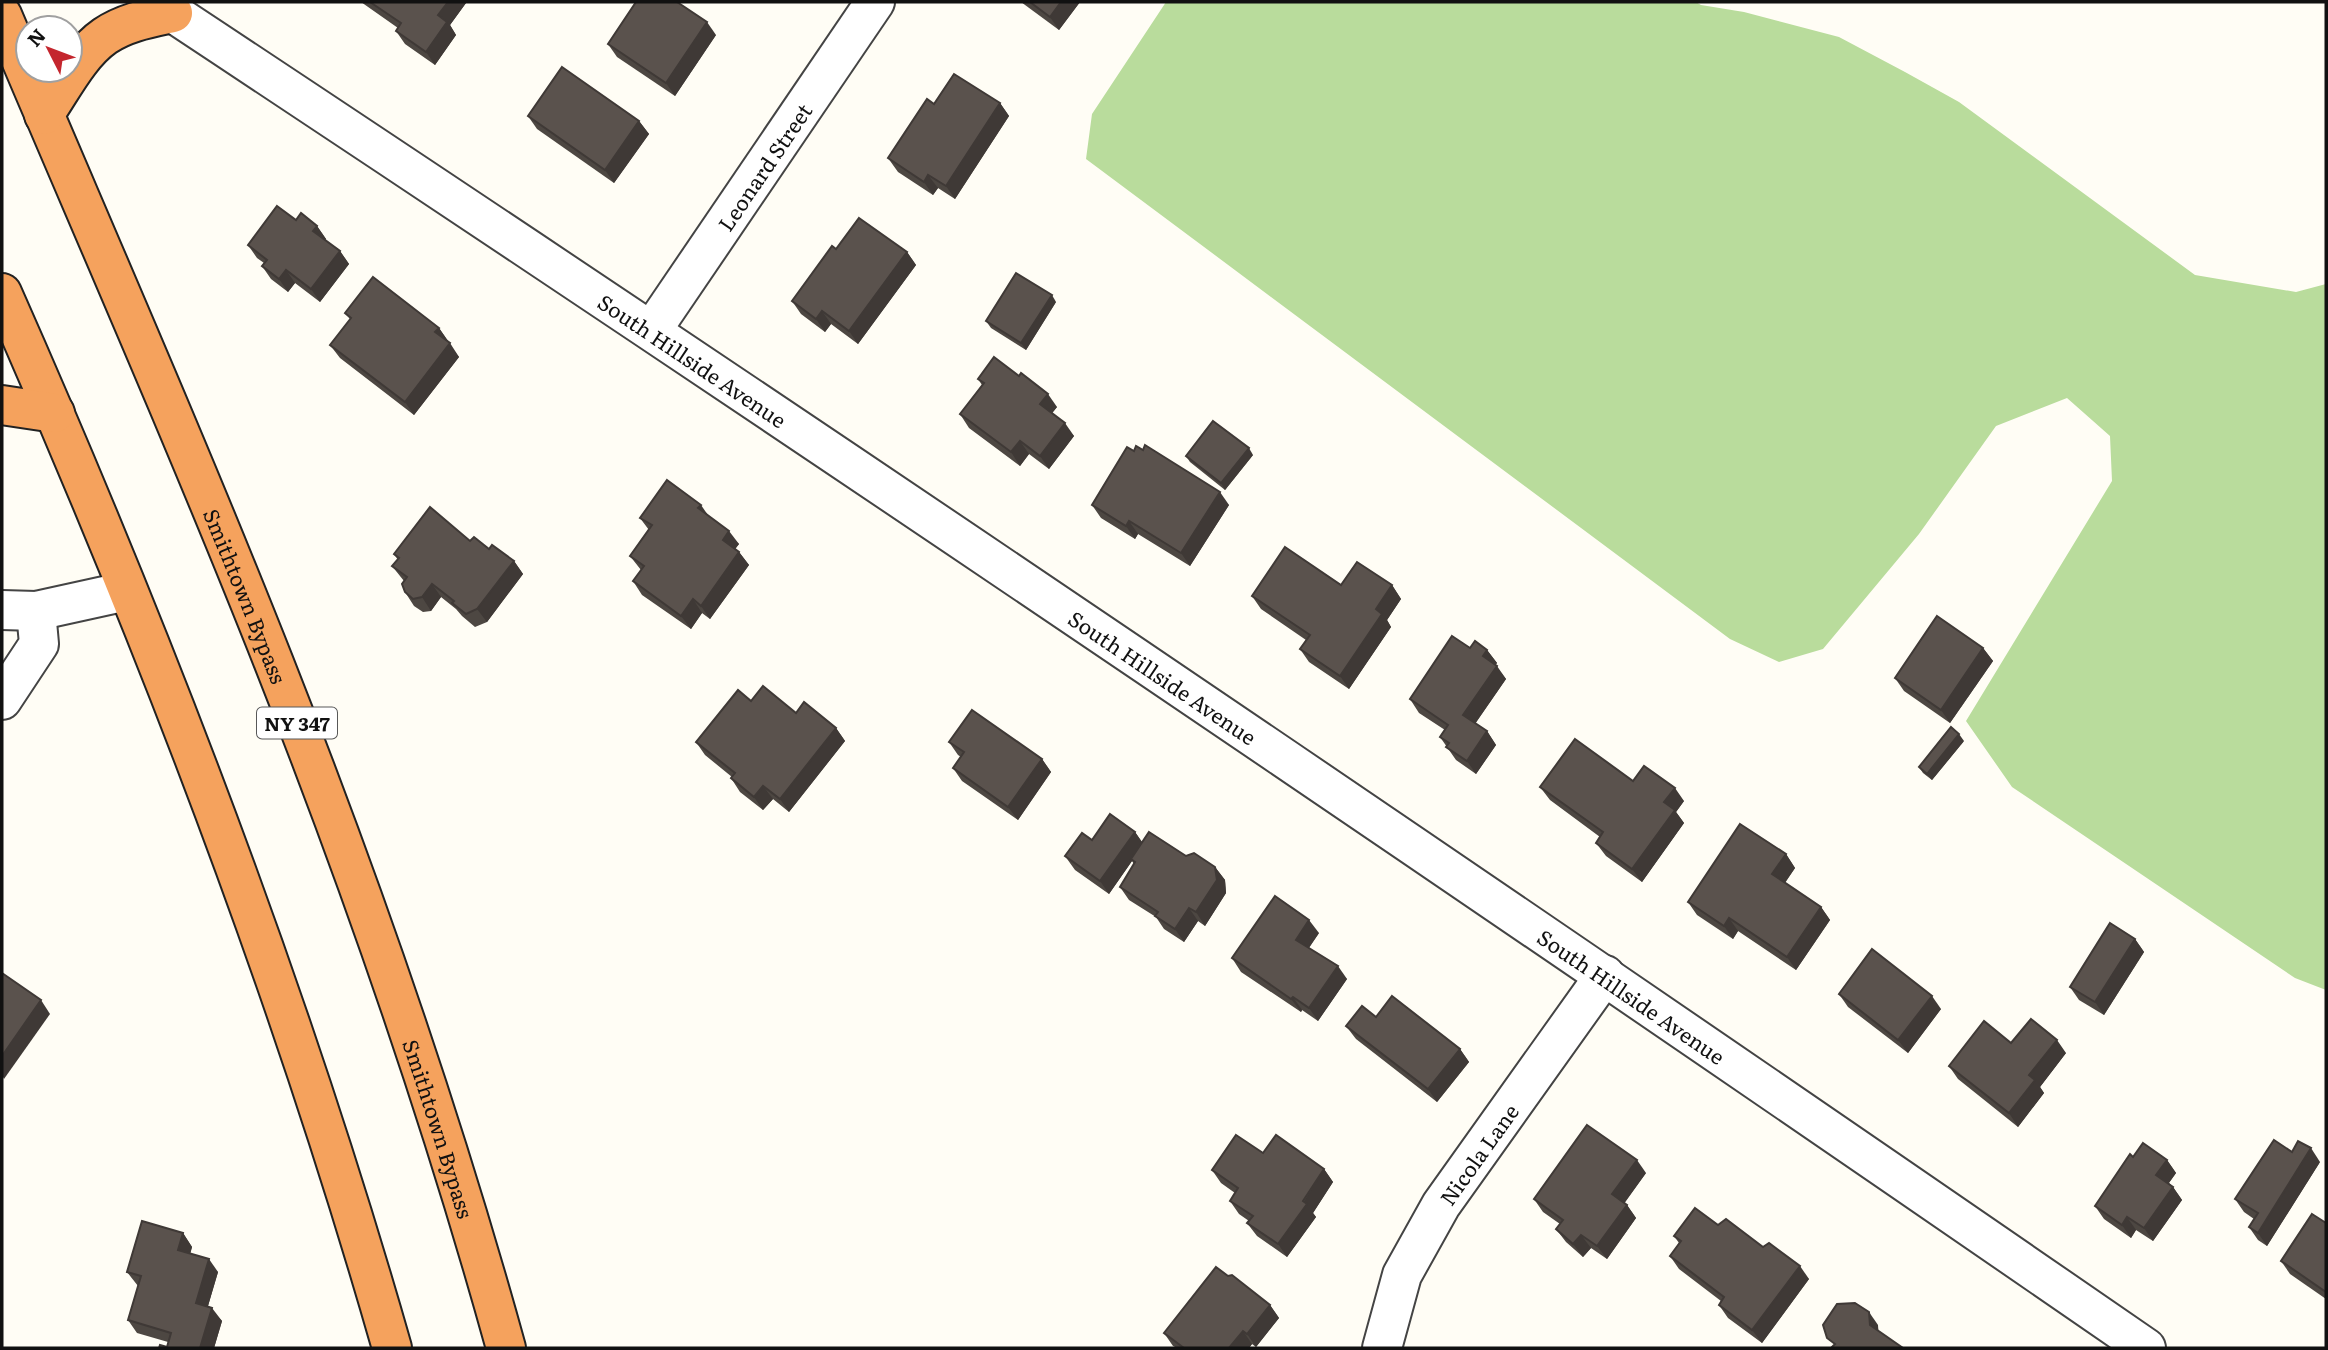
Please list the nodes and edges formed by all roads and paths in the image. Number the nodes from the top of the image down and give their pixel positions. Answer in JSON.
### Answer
{"nodes":[{"id":1,"x":876,"y":2,"type":"edge"},
{"id":2,"x":167,"y":7,"type":"edge"},
{"id":3,"x":2,"y":15,"type":"edge"},
{"id":4,"x":44,"y":115,"type":"junction"},
{"id":5,"x":2,"y":293,"type":"edge"},
{"id":6,"x":652,"y":330,"type":"junction"},
{"id":7,"x":2,"y":405,"type":"edge"},
{"id":8,"x":55,"y":412,"type":"junction"},
{"id":9,"x":127,"y":591,"type":"junction"},
{"id":10,"x":19,"y":610,"type":"edge"},
{"id":11,"x":2,"y":700,"type":"edge"},
{"id":12,"x":1605,"y":975,"type":"junction"},
{"id":13,"x":392,"y":1348,"type":"edge"},
{"id":14,"x":506,"y":1348,"type":"edge"},
{"id":15,"x":1382,"y":1348,"type":"edge"},
{"id":16,"x":2146,"y":1348,"type":"edge"}],
"edges":[{"from":1,"to":6,"type":"street","name":"Leonard Street"},
{"from":2,"to":4,"type":"highway"},
{"from":2,"to":6,"type":"street","name":"South Hillside Avenue"},
{"from":3,"to":4,"type":"highway","name":"Smithtown Bypass","number":"NY 347"},
{"from":4,"to":14,"type":"highway","name":"Smithtown Bypass","number":"NY 347"},
{"from":5,"to":8,"type":"highway"},
{"from":6,"to":12,"type":"street","name":"South Hillside Avenue"},
{"from":7,"to":8,"type":"highway"},
{"from":8,"to":9,"type":"highway"},
{"from":9,"to":10,"type":"street"},
{"from":9,"to":13,"type":"highway"},
{"from":10,"to":11,"type":"street"},
{"from":12,"to":15,"type":"street","name":"Nicola Lane"},
{"from":12,"to":16,"type":"street","name":"South Hillside Avenue"}]}
